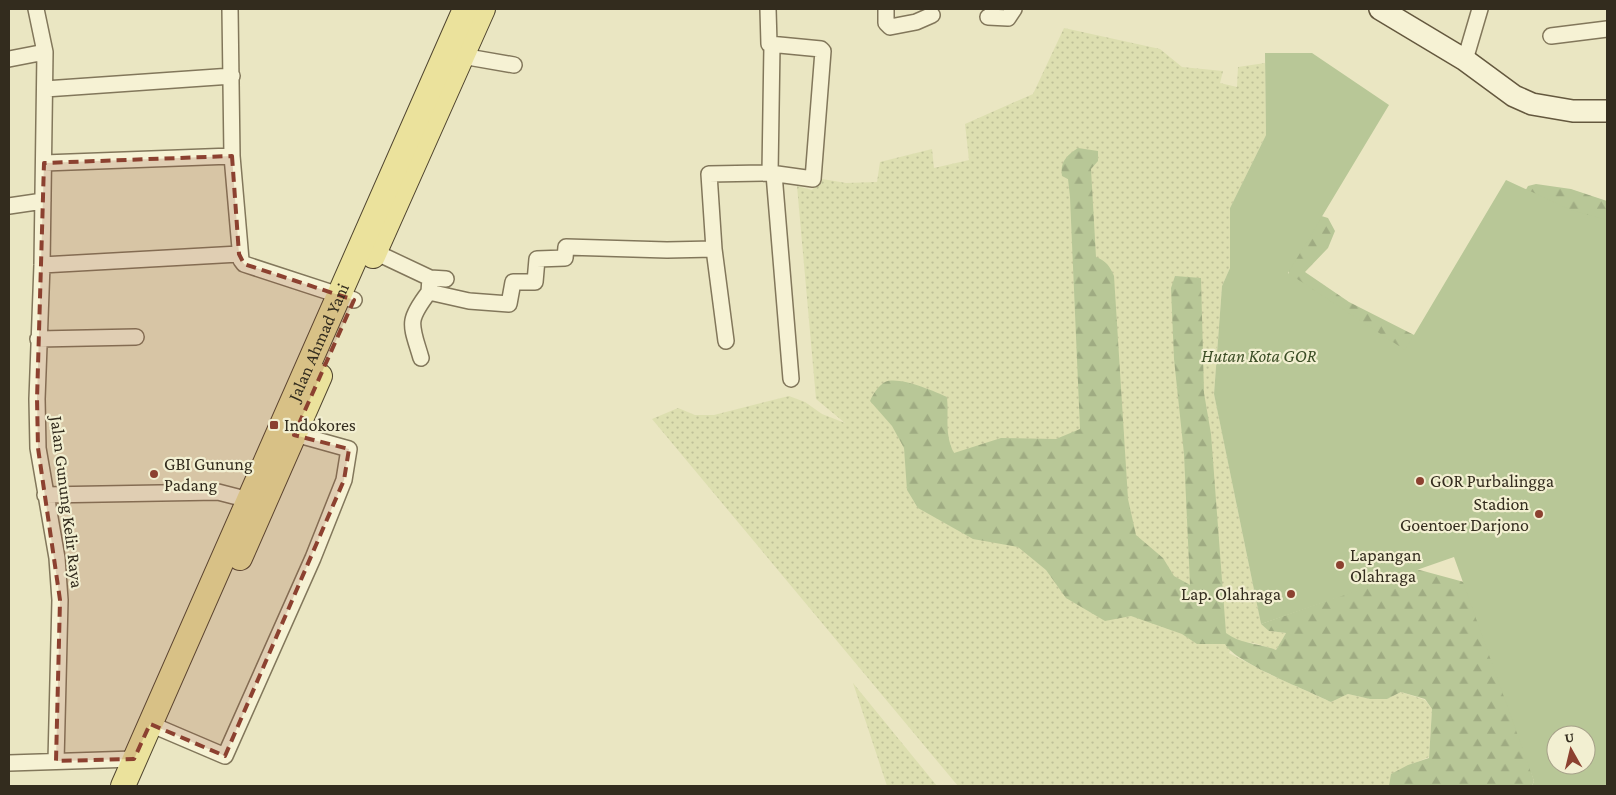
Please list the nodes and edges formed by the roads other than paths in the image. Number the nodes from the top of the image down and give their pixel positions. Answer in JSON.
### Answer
{"nodes":[{"id":1,"x":36,"y":9,"type":"edge"},
{"id":2,"x":230,"y":9,"type":"edge"},
{"id":3,"x":465,"y":9,"type":"edge"},
{"id":4,"x":483,"y":9,"type":"edge"},
{"id":5,"x":768,"y":9,"type":"edge"},
{"id":6,"x":886,"y":9,"type":"edge"},
{"id":7,"x":1014,"y":9,"type":"edge"},
{"id":8,"x":1380,"y":9,"type":"edge"},
{"id":9,"x":1480,"y":9,"type":"edge"},
{"id":10,"x":932,"y":15,"type":"dead end"},
{"id":11,"x":988,"y":17,"type":"dead end"},
{"id":12,"x":1607,"y":29,"type":"edge"},
{"id":13,"x":1551,"y":36,"type":"dead end"},
{"id":14,"x":772,"y":46,"type":"junction"},
{"id":15,"x":462,"y":56,"type":"junction"},
{"id":16,"x":9,"y":59,"type":"edge"},
{"id":17,"x":1465,"y":60,"type":"junction"},
{"id":18,"x":45,"y":61,"type":"junction"},
{"id":19,"x":514,"y":65,"type":"dead end"},
{"id":20,"x":232,"y":76,"type":"junction"},
{"id":21,"x":45,"y":89,"type":"junction"},
{"id":22,"x":1607,"y":111,"type":"edge"},
{"id":23,"x":232,"y":156,"type":"junction"},
{"id":24,"x":44,"y":163,"type":"junction"},
{"id":25,"x":772,"y":173,"type":"junction"},
{"id":26,"x":43,"y":201,"type":"junction"},
{"id":27,"x":9,"y":206,"type":"edge"},
{"id":28,"x":714,"y":249,"type":"junction"},
{"id":29,"x":375,"y":252,"type":"junction"},
{"id":30,"x":239,"y":254,"type":"junction"},
{"id":31,"x":42,"y":265,"type":"junction"},
{"id":32,"x":446,"y":279,"type":"dead end"},
{"id":33,"x":430,"y":285,"type":"junction"},
{"id":34,"x":347,"y":297,"type":"junction"},
{"id":35,"x":136,"y":338,"type":"dead end"},
{"id":36,"x":38,"y":339,"type":"junction"},
{"id":37,"x":726,"y":341,"type":"dead end"},
{"id":38,"x":421,"y":358,"type":"dead end"},
{"id":39,"x":791,"y":379,"type":"dead end"},
{"id":40,"x":292,"y":421,"type":"junction"},
{"id":41,"x":45,"y":495,"type":"junction"},
{"id":42,"x":256,"y":502,"type":"junction"},
{"id":43,"x":157,"y":727,"type":"junction"},
{"id":44,"x":134,"y":759,"type":"junction"},
{"id":45,"x":56,"y":761,"type":"junction"},
{"id":46,"x":9,"y":764,"type":"edge"},
{"id":47,"x":123,"y":786,"type":"edge"},
{"id":48,"x":141,"y":786,"type":"edge"}],
"edges":[{"from":1,"to":18,"type":"street","name":"Jalan Gunung Kelir Raya"},
{"from":2,"to":20,"type":"street"},
{"from":3,"to":34,"type":"main road","name":"Jalan Ahmad Yani"},
{"from":4,"to":15,"type":"main road","name":"Jalan Ahmad Yani"},
{"from":5,"to":14,"type":"street"},
{"from":6,"to":10,"type":"street"},
{"from":7,"to":11,"type":"street"},
{"from":8,"to":17,"type":"street"},
{"from":9,"to":17,"type":"street"},
{"from":12,"to":13,"type":"street"},
{"from":14,"to":25,"type":"street"},
{"from":14,"to":25,"type":"street"},
{"from":15,"to":19,"type":"street"},
{"from":15,"to":29,"type":"main road","name":"Jalan Ahmad Yani"},
{"from":16,"to":18,"type":"street"},
{"from":17,"to":22,"type":"street"},
{"from":18,"to":21,"type":"street","name":"Jalan Gunung Kelir Raya"},
{"from":20,"to":21,"type":"street"},
{"from":20,"to":23,"type":"street"},
{"from":21,"to":24,"type":"street","name":"Jalan Gunung Kelir Raya"},
{"from":23,"to":24,"type":"street"},
{"from":23,"to":30,"type":"street"},
{"from":24,"to":26,"type":"street","name":"Jalan Gunung Kelir Raya"},
{"from":25,"to":28,"type":"street"},
{"from":25,"to":39,"type":"street"},
{"from":26,"to":27,"type":"street"},
{"from":26,"to":31,"type":"street","name":"Jalan Gunung Kelir Raya"},
{"from":28,"to":33,"type":"street"},
{"from":28,"to":37,"type":"street"},
{"from":29,"to":33,"type":"street"},
{"from":29,"to":34,"type":"main road","name":"Jalan Ahmad Yani"},
{"from":30,"to":31,"type":"street"},
{"from":30,"to":34,"type":"street"},
{"from":31,"to":36,"type":"street","name":"Jalan Gunung Kelir Raya"},
{"from":32,"to":33,"type":"street"},
{"from":33,"to":38,"type":"street"},
{"from":34,"to":40,"type":"main road","name":"Jalan Ahmad Yani"},
{"from":35,"to":36,"type":"street"},
{"from":36,"to":41,"type":"street","name":"Jalan Gunung Kelir Raya"},
{"from":40,"to":42,"type":"main road","name":"Jalan Ahmad Yani"},
{"from":40,"to":43,"type":"street"},
{"from":41,"to":42,"type":"street"},
{"from":41,"to":45,"type":"street","name":"Jalan Gunung Kelir Raya"},
{"from":42,"to":43,"type":"main road","name":"Jalan Ahmad Yani"},
{"from":43,"to":44,"type":"main road","name":"Jalan Ahmad Yani"},
{"from":43,"to":48,"type":"main road","name":"Jalan Ahmad Yani"},
{"from":44,"to":45,"type":"street"},
{"from":44,"to":47,"type":"main road","name":"Jalan Ahmad Yani"},
{"from":45,"to":46,"type":"street"}]}
